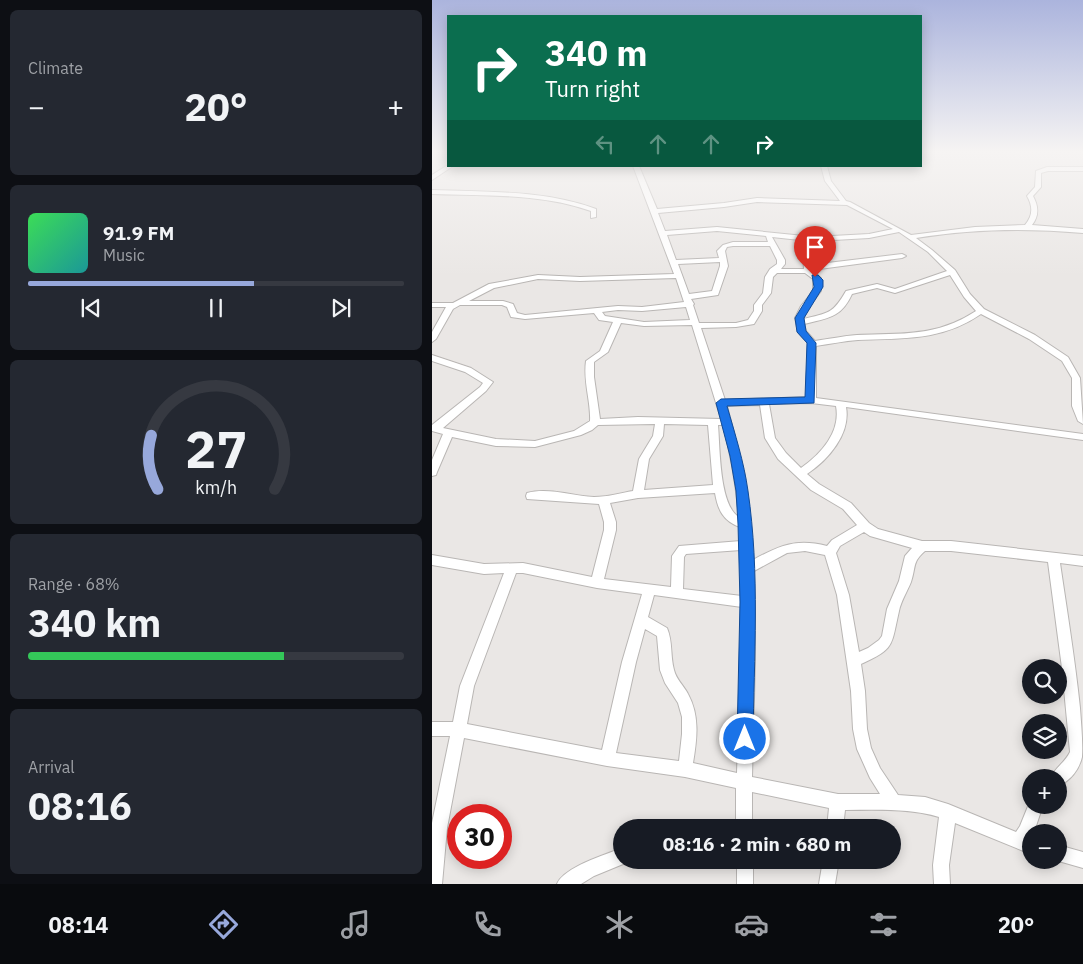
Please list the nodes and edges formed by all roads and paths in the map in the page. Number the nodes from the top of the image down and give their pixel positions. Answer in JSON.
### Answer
{"nodes":[{"id":1,"x":463,"y":193,"type":"edge"},
{"id":2,"x":647,"y":193,"type":"edge"},
{"id":3,"x":837,"y":193,"type":"edge"},
{"id":4,"x":1032,"y":193,"type":"edge"},
{"id":5,"x":843,"y":201,"type":"junction"},
{"id":6,"x":654,"y":210,"type":"junction"},
{"id":7,"x":592,"y":217,"type":"dead end"},
{"id":8,"x":1028,"y":226,"type":"junction"},
{"id":9,"x":900,"y":230,"type":"junction"},
{"id":10,"x":1082,"y":231,"type":"edge"},
{"id":11,"x":664,"y":233,"type":"junction"},
{"id":12,"x":769,"y":234,"type":"junction"},
{"id":13,"x":909,"y":236,"type":"junction"},
{"id":14,"x":814,"y":239,"type":"junction"},
{"id":15,"x":773,"y":244,"type":"junction"},
{"id":16,"x":902,"y":256,"type":"dead end"},
{"id":17,"x":724,"y":260,"type":"junction"},
{"id":18,"x":674,"y":262,"type":"junction"},
{"id":19,"x":807,"y":270,"type":"junction"},
{"id":20,"x":773,"y":271,"type":"junction"},
{"id":21,"x":952,"y":272,"type":"junction"},
{"id":22,"x":678,"y":276,"type":"junction"},
{"id":23,"x":688,"y":301,"type":"junction"},
{"id":24,"x":454,"y":304,"type":"junction"},
{"id":25,"x":432,"y":305,"type":"edge"},
{"id":26,"x":596,"y":310,"type":"junction"},
{"id":27,"x":981,"y":311,"type":"junction"},
{"id":28,"x":618,"y":321,"type":"junction"},
{"id":29,"x":799,"y":323,"type":"junction"},
{"id":30,"x":697,"y":324,"type":"junction"},
{"id":31,"x":432,"y":339,"type":"edge"},
{"id":32,"x":812,"y":343,"type":"junction"},
{"id":33,"x":432,"y":359,"type":"edge"},
{"id":34,"x":1079,"y":376,"type":"edge"},
{"id":35,"x":811,"y":400,"type":"junction"},
{"id":36,"x":764,"y":401,"type":"junction"},
{"id":37,"x":721,"y":403,"type":"junction"},
{"id":38,"x":840,"y":403,"type":"junction"},
{"id":39,"x":660,"y":421,"type":"junction"},
{"id":40,"x":1082,"y":421,"type":"edge"},
{"id":41,"x":595,"y":422,"type":"junction"},
{"id":42,"x":713,"y":422,"type":"junction"},
{"id":43,"x":726,"y":422,"type":"junction"},
{"id":44,"x":434,"y":429,"type":"edge"},
{"id":45,"x":448,"y":434,"type":"junction"},
{"id":46,"x":1082,"y":437,"type":"edge"},
{"id":47,"x":432,"y":472,"type":"edge"},
{"id":48,"x":800,"y":474,"type":"junction"},
{"id":49,"x":719,"y":489,"type":"junction"},
{"id":50,"x":638,"y":494,"type":"junction"},
{"id":51,"x":531,"y":496,"type":"dead end"},
{"id":52,"x":604,"y":501,"type":"junction"},
{"id":53,"x":745,"y":524,"type":"junction"},
{"id":54,"x":865,"y":526,"type":"junction"},
{"id":55,"x":745,"y":545,"type":"junction"},
{"id":56,"x":922,"y":546,"type":"junction"},
{"id":57,"x":830,"y":552,"type":"junction"},
{"id":58,"x":1053,"y":557,"type":"junction"},
{"id":59,"x":1082,"y":561,"type":"edge"},
{"id":60,"x":433,"y":563,"type":"edge"},
{"id":61,"x":512,"y":568,"type":"junction"},
{"id":62,"x":747,"y":569,"type":"junction"},
{"id":63,"x":597,"y":583,"type":"junction"},
{"id":64,"x":649,"y":591,"type":"junction"},
{"id":65,"x":677,"y":593,"type":"junction"},
{"id":66,"x":748,"y":602,"type":"junction"},
{"id":67,"x":642,"y":620,"type":"junction"},
{"id":68,"x":853,"y":662,"type":"junction"},
{"id":69,"x":432,"y":729,"type":"edge"},
{"id":70,"x":458,"y":729,"type":"junction"},
{"id":71,"x":1080,"y":752,"type":"edge"},
{"id":72,"x":607,"y":759,"type":"junction"},
{"id":73,"x":685,"y":769,"type":"junction"},
{"id":74,"x":1067,"y":770,"type":"edge"},
{"id":75,"x":744,"y":782,"type":"junction"},
{"id":76,"x":838,"y":802,"type":"junction"},
{"id":77,"x":894,"y":802,"type":"junction"},
{"id":78,"x":948,"y":812,"type":"junction"},
{"id":79,"x":744,"y":819,"type":"edge"},
{"id":80,"x":836,"y":819,"type":"edge"},
{"id":81,"x":1022,"y":843,"type":"edge"},
{"id":82,"x":1067,"y":856,"type":"edge"},
{"id":83,"x":613,"y":860,"type":"edge"},
{"id":84,"x":1082,"y":860,"type":"edge"},
{"id":85,"x":745,"y":869,"type":"edge"},
{"id":86,"x":830,"y":869,"type":"edge"},
{"id":87,"x":434,"y":884,"type":"edge"},
{"id":88,"x":565,"y":884,"type":"edge"},
{"id":89,"x":745,"y":884,"type":"edge"},
{"id":90,"x":827,"y":884,"type":"edge"},
{"id":91,"x":942,"y":884,"type":"edge"}],
"edges":[{"from":1,"to":7,"type":"street"},
{"from":2,"to":6,"type":"street"},
{"from":3,"to":5,"type":"street"},
{"from":4,"to":8,"type":"street"},
{"from":5,"to":6,"type":"street"},
{"from":5,"to":9,"type":"street"},
{"from":6,"to":11,"type":"street"},
{"from":8,"to":10,"type":"street"},
{"from":8,"to":13,"type":"street"},
{"from":9,"to":13,"type":"street"},
{"from":9,"to":14,"type":"street"},
{"from":11,"to":12,"type":"street"},
{"from":11,"to":18,"type":"street"},
{"from":12,"to":14,"type":"street"},
{"from":12,"to":15,"type":"street"},
{"from":13,"to":21,"type":"street"},
{"from":14,"to":19,"type":"street"},
{"from":15,"to":17,"type":"street"},
{"from":15,"to":20,"type":"street"},
{"from":16,"to":19,"type":"street"},
{"from":17,"to":18,"type":"street"},
{"from":17,"to":23,"type":"street"},
{"from":18,"to":22,"type":"street"},
{"from":19,"to":20,"type":"street"},
{"from":19,"to":29,"type":"street"},
{"from":20,"to":30,"type":"street"},
{"from":21,"to":27,"type":"street"},
{"from":21,"to":29,"type":"street"},
{"from":22,"to":23,"type":"street"},
{"from":22,"to":24,"type":"street"},
{"from":23,"to":26,"type":"street"},
{"from":23,"to":30,"type":"street"},
{"from":24,"to":25,"type":"street"},
{"from":24,"to":26,"type":"street"},
{"from":24,"to":31,"type":"street"},
{"from":26,"to":28,"type":"street"},
{"from":27,"to":32,"type":"street"},
{"from":27,"to":34,"type":"street"},
{"from":28,"to":30,"type":"street"},
{"from":28,"to":41,"type":"street"},
{"from":29,"to":32,"type":"street"},
{"from":30,"to":37,"type":"street"},
{"from":32,"to":35,"type":"street"},
{"from":33,"to":44,"type":"street"},
{"from":34,"to":40,"type":"street"},
{"from":35,"to":36,"type":"street"},
{"from":35,"to":38,"type":"street"},
{"from":36,"to":37,"type":"street"},
{"from":36,"to":48,"type":"street"},
{"from":37,"to":43,"type":"street"},
{"from":38,"to":46,"type":"street"},
{"from":38,"to":48,"type":"street"},
{"from":39,"to":41,"type":"street"},
{"from":39,"to":42,"type":"street"},
{"from":39,"to":50,"type":"street"},
{"from":41,"to":45,"type":"street"},
{"from":42,"to":43,"type":"street"},
{"from":42,"to":49,"type":"street"},
{"from":43,"to":53,"type":"street"},
{"from":44,"to":45,"type":"street"},
{"from":45,"to":47,"type":"street"},
{"from":48,"to":54,"type":"street"},
{"from":49,"to":50,"type":"street"},
{"from":49,"to":53,"type":"street"},
{"from":50,"to":52,"type":"street"},
{"from":51,"to":52,"type":"street"},
{"from":52,"to":63,"type":"street"},
{"from":53,"to":55,"type":"street"},
{"from":54,"to":56,"type":"street"},
{"from":54,"to":57,"type":"street"},
{"from":55,"to":62,"type":"street"},
{"from":55,"to":65,"type":"street"},
{"from":56,"to":58,"type":"street"},
{"from":56,"to":68,"type":"street"},
{"from":57,"to":62,"type":"street"},
{"from":57,"to":68,"type":"street"},
{"from":58,"to":59,"type":"street"},
{"from":58,"to":71,"type":"street"},
{"from":60,"to":61,"type":"street"},
{"from":61,"to":63,"type":"street"},
{"from":61,"to":70,"type":"street"},
{"from":62,"to":66,"type":"street"},
{"from":63,"to":64,"type":"street"},
{"from":64,"to":65,"type":"street"},
{"from":64,"to":67,"type":"street"},
{"from":65,"to":66,"type":"street"},
{"from":66,"to":75,"type":"street"},
{"from":67,"to":72,"type":"street"},
{"from":67,"to":73,"type":"street"},
{"from":68,"to":77,"type":"street"},
{"from":69,"to":70,"type":"street"},
{"from":70,"to":72,"type":"street"},
{"from":70,"to":87,"type":"street"},
{"from":71,"to":74,"type":"street"},
{"from":72,"to":73,"type":"street"},
{"from":73,"to":75,"type":"street"},
{"from":75,"to":76,"type":"street"},
{"from":75,"to":79,"type":"street"},
{"from":76,"to":77,"type":"street"},
{"from":76,"to":80,"type":"street"},
{"from":77,"to":78,"type":"street"},
{"from":78,"to":81,"type":"street"},
{"from":78,"to":91,"type":"street"},
{"from":82,"to":84,"type":"street"},
{"from":83,"to":88,"type":"street"},
{"from":85,"to":89,"type":"street"},
{"from":86,"to":90,"type":"street"}]}
